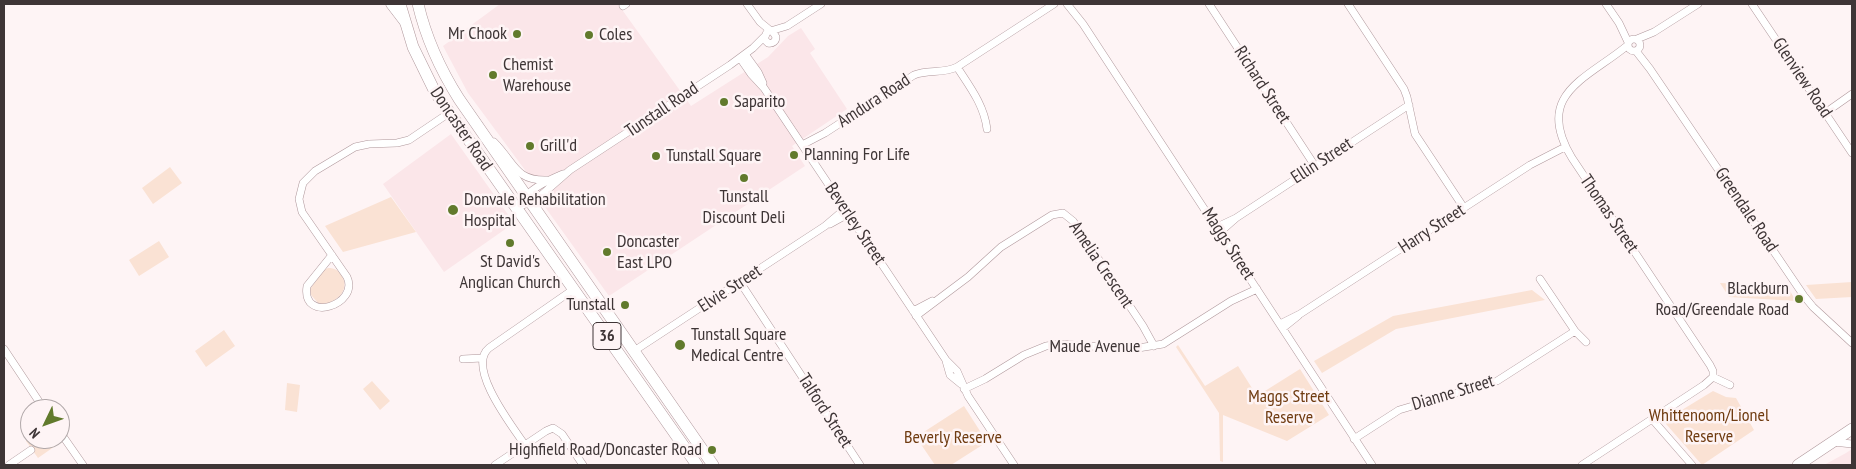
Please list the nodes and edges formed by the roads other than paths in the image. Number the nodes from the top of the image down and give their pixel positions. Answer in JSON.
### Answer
{"nodes":[{"id":1,"x":391,"y":4,"type":"edge"},
{"id":2,"x":400,"y":4,"type":"edge"},
{"id":3,"x":418,"y":4,"type":"edge"},
{"id":4,"x":747,"y":4,"type":"edge"},
{"id":5,"x":821,"y":4,"type":"edge"},
{"id":6,"x":1054,"y":4,"type":"edge"},
{"id":7,"x":1067,"y":4,"type":"edge"},
{"id":8,"x":1072,"y":4,"type":"edge"},
{"id":9,"x":1209,"y":4,"type":"edge"},
{"id":10,"x":1348,"y":4,"type":"edge"},
{"id":11,"x":1606,"y":4,"type":"edge"},
{"id":12,"x":1698,"y":4,"type":"edge"},
{"id":13,"x":1752,"y":4,"type":"edge"},
{"id":14,"x":404,"y":22,"type":"junction"},
{"id":15,"x":1083,"y":24,"type":"junction"},
{"id":16,"x":425,"y":31,"type":"junction"},
{"id":17,"x":769,"y":36,"type":"junction"},
{"id":18,"x":1635,"y":45,"type":"junction"},
{"id":19,"x":413,"y":47,"type":"junction"},
{"id":20,"x":743,"y":56,"type":"junction"},
{"id":21,"x":957,"y":67,"type":"junction"},
{"id":22,"x":1852,"y":94,"type":"edge"},
{"id":23,"x":1409,"y":105,"type":"junction"},
{"id":24,"x":1824,"y":111,"type":"junction"},
{"id":25,"x":449,"y":112,"type":"junction"},
{"id":26,"x":473,"y":120,"type":"junction"},
{"id":27,"x":987,"y":129,"type":"dead end"},
{"id":28,"x":804,"y":147,"type":"junction"},
{"id":29,"x":1565,"y":147,"type":"junction"},
{"id":30,"x":1852,"y":153,"type":"edge"},
{"id":31,"x":1316,"y":166,"type":"junction"},
{"id":32,"x":570,"y":170,"type":"junction"},
{"id":33,"x":547,"y":180,"type":"junction"},
{"id":34,"x":528,"y":199,"type":"junction"},
{"id":35,"x":516,"y":208,"type":"junction"},
{"id":36,"x":1464,"y":208,"type":"junction"},
{"id":37,"x":847,"y":212,"type":"junction"},
{"id":38,"x":1218,"y":230,"type":"junction"},
{"id":39,"x":332,"y":255,"type":"junction"},
{"id":40,"x":1540,"y":279,"type":"dead end"},
{"id":41,"x":740,"y":282,"type":"junction"},
{"id":42,"x":1255,"y":286,"type":"junction"},
{"id":43,"x":574,"y":289,"type":"junction"},
{"id":44,"x":914,"y":314,"type":"junction"},
{"id":45,"x":1281,"y":326,"type":"junction"},
{"id":46,"x":1575,"y":330,"type":"junction"},
{"id":47,"x":1586,"y":342,"type":"dead end"},
{"id":48,"x":1852,"y":344,"type":"edge"},
{"id":49,"x":1154,"y":346,"type":"junction"},
{"id":50,"x":4,"y":349,"type":"edge"},
{"id":51,"x":634,"y":351,"type":"junction"},
{"id":52,"x":482,"y":358,"type":"junction"},
{"id":53,"x":463,"y":359,"type":"dead end"},
{"id":54,"x":1713,"y":377,"type":"junction"},
{"id":55,"x":1730,"y":385,"type":"dead end"},
{"id":56,"x":964,"y":390,"type":"junction"},
{"id":57,"x":37,"y":399,"type":"edge"},
{"id":58,"x":1652,"y":419,"type":"junction"},
{"id":59,"x":1852,"y":429,"type":"edge"},
{"id":60,"x":1354,"y":439,"type":"junction"},
{"id":61,"x":1833,"y":442,"type":"junction"},
{"id":62,"x":525,"y":444,"type":"junction"},
{"id":63,"x":1852,"y":444,"type":"edge"},
{"id":64,"x":70,"y":446,"type":"edge"},
{"id":65,"x":31,"y":450,"type":"dead end"},
{"id":66,"x":8,"y":465,"type":"edge"},
{"id":67,"x":83,"y":465,"type":"edge"},
{"id":68,"x":495,"y":465,"type":"edge"},
{"id":69,"x":583,"y":465,"type":"edge"},
{"id":70,"x":696,"y":465,"type":"edge"},
{"id":71,"x":713,"y":465,"type":"edge"},
{"id":72,"x":860,"y":465,"type":"edge"},
{"id":73,"x":1014,"y":465,"type":"edge"},
{"id":74,"x":1372,"y":465,"type":"edge"},
{"id":75,"x":1582,"y":465,"type":"edge"},
{"id":76,"x":1692,"y":465,"type":"edge"},
{"id":77,"x":1798,"y":465,"type":"edge"}],
"edges":[{"from":1,"to":14,"type":"main road"},
{"from":2,"to":14,"type":"main road","name":"Doncaster Road","number":"36"},
{"from":3,"to":16,"type":"main road","name":"Doncaster Road","number":"36"},
{"from":4,"to":17,"type":"street"},
{"from":5,"to":17,"type":"street","name":"Tunstall Road"},
{"from":6,"to":21,"type":"street","name":"Amdura Road"},
{"from":7,"to":15,"type":"street","name":"Maggs Street"},
{"from":8,"to":15,"type":"street","name":"Maggs Street"},
{"from":9,"to":31,"type":"street","name":"Richard Street"},
{"from":10,"to":23,"type":"street"},
{"from":11,"to":18,"type":"street","name":"Greendale Road"},
{"from":12,"to":18,"type":"street","name":"Thomas Street"},
{"from":13,"to":24,"type":"street","name":"Glenview Road"},
{"from":14,"to":19,"type":"main road","name":"Doncaster Road","number":"36"},
{"from":15,"to":38,"type":"street","name":"Maggs Street"},
{"from":16,"to":19,"type":"main road"},
{"from":16,"to":26,"type":"main road","name":"Doncaster Road","number":"36"},
{"from":17,"to":20,"type":"street","name":"Tunstall Road"},
{"from":18,"to":29,"type":"street","name":"Thomas Street"},
{"from":18,"to":48,"type":"street","name":"Greendale Road"},
{"from":19,"to":25,"type":"main road","name":"Doncaster Road","number":"36"},
{"from":20,"to":28,"type":"street","name":"Beverley Street"},
{"from":20,"to":32,"type":"street","name":"Tunstall Road"},
{"from":21,"to":27,"type":"street"},
{"from":21,"to":28,"type":"street","name":"Amdura Road"},
{"from":22,"to":24,"type":"street"},
{"from":23,"to":31,"type":"street","name":"Ellin Street"},
{"from":23,"to":36,"type":"street"},
{"from":24,"to":30,"type":"street","name":"Glenview Road"},
{"from":25,"to":35,"type":"main road","name":"Doncaster Road","number":"36"},
{"from":25,"to":39,"type":"street"},
{"from":26,"to":33,"type":"street"},
{"from":26,"to":34,"type":"main road","name":"Doncaster Road","number":"36"},
{"from":28,"to":37,"type":"street","name":"Beverley Street"},
{"from":29,"to":36,"type":"street","name":"Harry Street"},
{"from":29,"to":54,"type":"street","name":"Thomas Street"},
{"from":31,"to":38,"type":"street","name":"Ellin Street"},
{"from":32,"to":33,"type":"street","name":"Tunstall Road"},
{"from":32,"to":34,"type":"street","name":"Tunstall Road"},
{"from":33,"to":34,"type":"street","name":"Tunstall Road"},
{"from":34,"to":35,"type":"street","name":"Tunstall Road"},
{"from":34,"to":51,"type":"main road","name":"Doncaster Road","number":"36"},
{"from":35,"to":43,"type":"main road","name":"Doncaster Road","number":"36"},
{"from":36,"to":45,"type":"street","name":"Harry Street"},
{"from":37,"to":41,"type":"street","name":"Elvie Street"},
{"from":37,"to":44,"type":"street","name":"Beverley Street"},
{"from":38,"to":42,"type":"street","name":"Maggs Street"},
{"from":39,"to":39,"type":"street"},
{"from":40,"to":46,"type":"street"},
{"from":41,"to":51,"type":"street","name":"Elvie Street"},
{"from":41,"to":72,"type":"street","name":"Talford Street"},
{"from":42,"to":45,"type":"street","name":"Maggs Street"},
{"from":42,"to":49,"type":"street","name":"Maude Avenue"},
{"from":43,"to":52,"type":"street"},
{"from":43,"to":70,"type":"main road","name":"Doncaster Road","number":"36"},
{"from":44,"to":49,"type":"street","name":"Amelia Crescent"},
{"from":44,"to":56,"type":"street","name":"Beverley Street"},
{"from":45,"to":60,"type":"street","name":"Maggs Street"},
{"from":46,"to":47,"type":"street"},
{"from":46,"to":60,"type":"street","name":"Dianne Street"},
{"from":49,"to":56,"type":"street","name":"Maude Avenue"},
{"from":50,"to":57,"type":"street"},
{"from":51,"to":71,"type":"main road","name":"Doncaster Road","number":"36"},
{"from":52,"to":53,"type":"street"},
{"from":52,"to":62,"type":"street"},
{"from":54,"to":55,"type":"street"},
{"from":54,"to":58,"type":"street"},
{"from":56,"to":73,"type":"street","name":"Beverley Street"},
{"from":58,"to":75,"type":"street"},
{"from":58,"to":76,"type":"street"},
{"from":59,"to":61,"type":"main road"},
{"from":60,"to":74,"type":"street","name":"Maggs Street"},
{"from":61,"to":63,"type":"street"},
{"from":61,"to":77,"type":"main road"},
{"from":62,"to":68,"type":"street"},
{"from":62,"to":69,"type":"street"},
{"from":64,"to":67,"type":"street"},
{"from":65,"to":66,"type":"street"}]}
